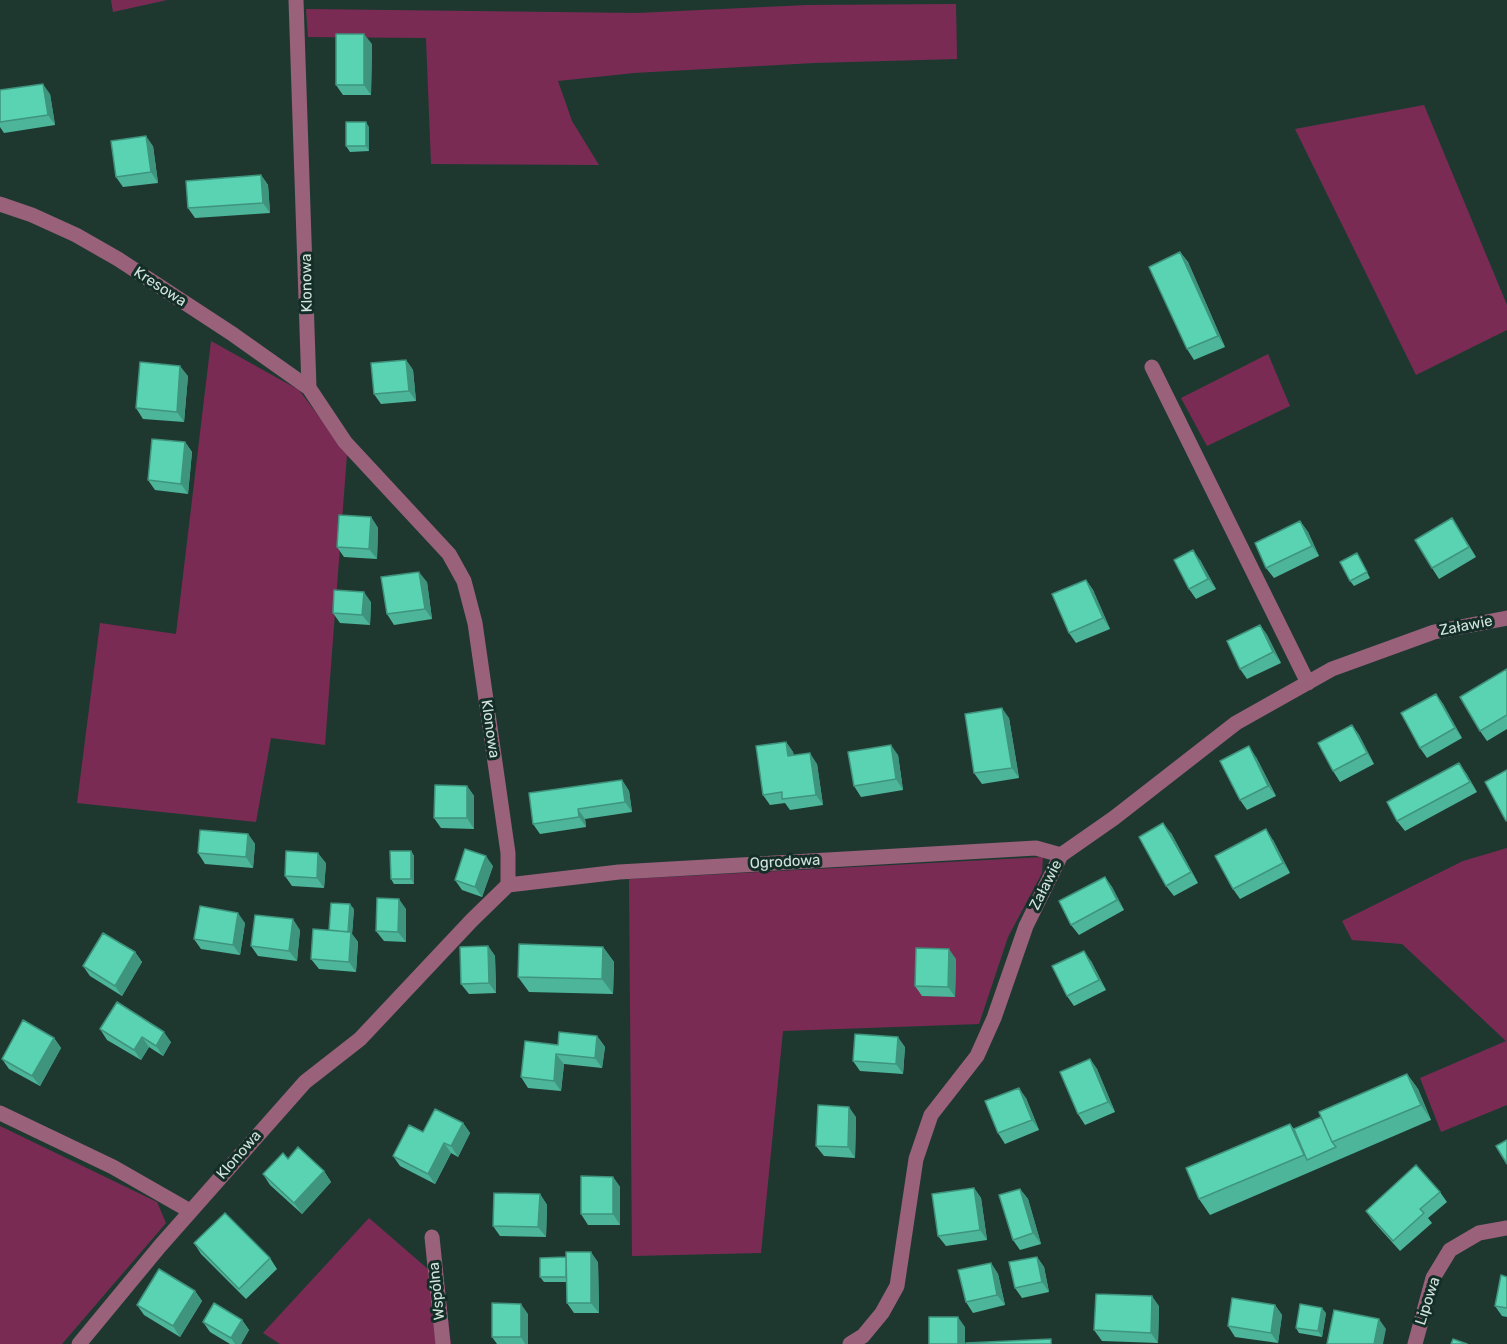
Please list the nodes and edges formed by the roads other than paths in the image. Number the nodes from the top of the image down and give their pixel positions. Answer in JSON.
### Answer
{"nodes":[{"id":1,"x":296,"y":0,"type":"edge"},
{"id":2,"x":0,"y":204,"type":"edge"},
{"id":3,"x":1152,"y":367,"type":"dead end"},
{"id":4,"x":309,"y":388,"type":"junction"},
{"id":5,"x":1507,"y":618,"type":"edge"},
{"id":6,"x":1308,"y":683,"type":"junction"},
{"id":7,"x":1061,"y":855,"type":"junction"},
{"id":8,"x":508,"y":885,"type":"junction"},
{"id":9,"x":0,"y":1113,"type":"edge"},
{"id":10,"x":190,"y":1211,"type":"junction"},
{"id":11,"x":1507,"y":1228,"type":"edge"},
{"id":12,"x":432,"y":1237,"type":"dead end"},
{"id":13,"x":861,"y":1341,"type":"edge"},
{"id":14,"x":79,"y":1344,"type":"edge"},
{"id":15,"x":443,"y":1344,"type":"edge"},
{"id":16,"x":1415,"y":1344,"type":"edge"}],
"edges":[{"from":1,"to":4,"type":"street","name":"Klonowa"},
{"from":2,"to":4,"type":"street","name":"Kresowa"},
{"from":3,"to":6,"type":"street"},
{"from":4,"to":8,"type":"street","name":"Klonowa"},
{"from":5,"to":6,"type":"street","name":"Załawie"},
{"from":6,"to":7,"type":"street","name":"Załawie"},
{"from":7,"to":8,"type":"street","name":"Ogrodowa"},
{"from":7,"to":13,"type":"street","name":"Załawie"},
{"from":8,"to":10,"type":"street","name":"Klonowa"},
{"from":9,"to":10,"type":"street"},
{"from":10,"to":14,"type":"street","name":"Klonowa"},
{"from":11,"to":16,"type":"street","name":"Lipowa"},
{"from":12,"to":15,"type":"street","name":"Wspólna"}]}
